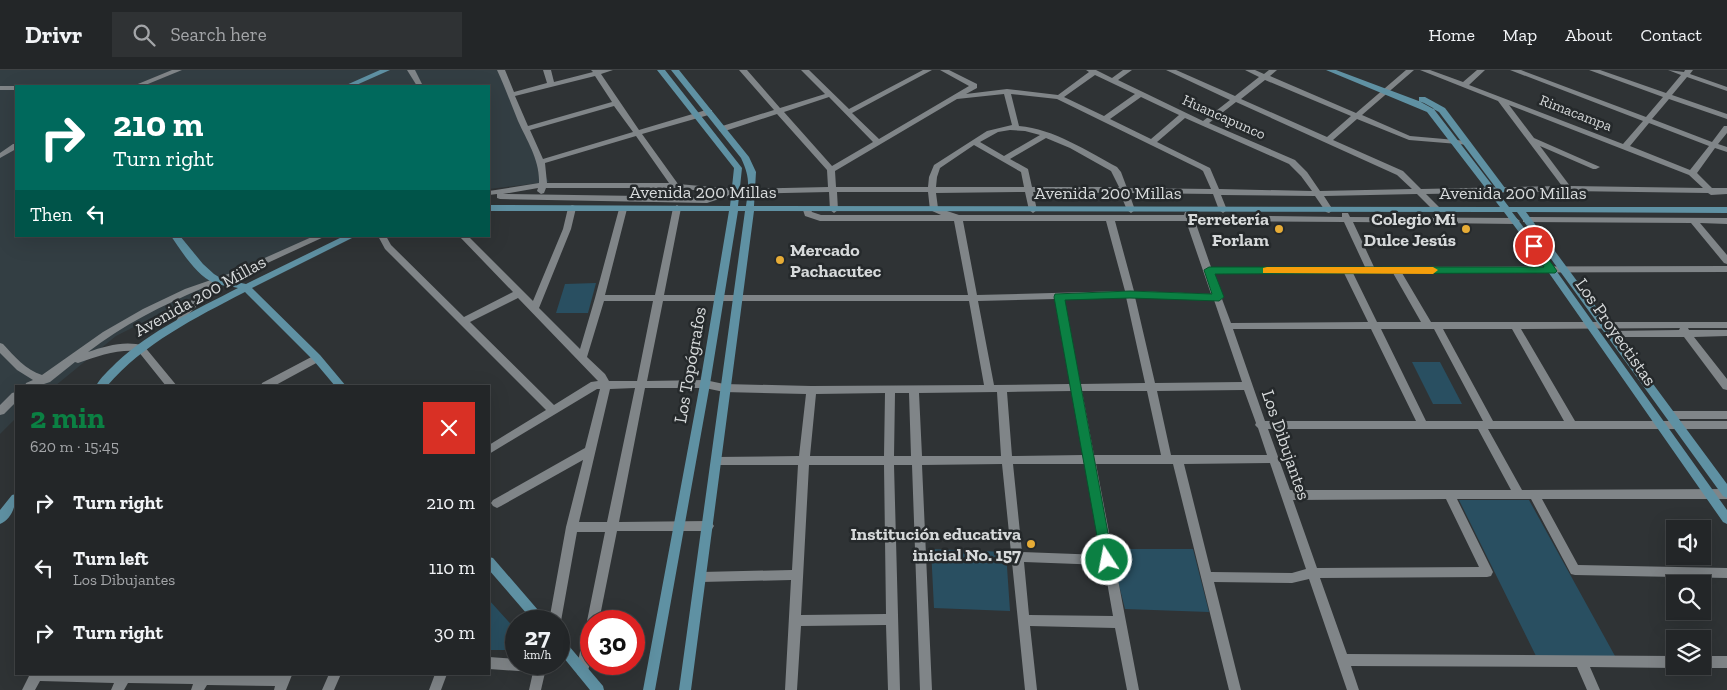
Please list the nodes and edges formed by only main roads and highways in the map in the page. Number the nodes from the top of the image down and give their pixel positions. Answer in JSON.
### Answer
{"nodes":[{"id":1,"x":386,"y":70,"type":"edge"},
{"id":2,"x":661,"y":70,"type":"edge"},
{"id":3,"x":675,"y":70,"type":"edge"},
{"id":4,"x":1330,"y":70,"type":"edge"},
{"id":5,"x":1349,"y":70,"type":"edge"},
{"id":6,"x":350,"y":85,"type":"edge"},
{"id":7,"x":1389,"y":89,"type":"junction"},
{"id":8,"x":1497,"y":190,"type":"junction"},
{"id":9,"x":490,"y":208,"type":"edge"},
{"id":10,"x":734,"y":209,"type":"junction"},
{"id":11,"x":748,"y":210,"type":"junction"},
{"id":12,"x":1508,"y":210,"type":"junction"},
{"id":13,"x":1520,"y":210,"type":"junction"},
{"id":14,"x":1727,"y":210,"type":"edge"},
{"id":15,"x":1521,"y":220,"type":"junction"},
{"id":16,"x":176,"y":237,"type":"edge"},
{"id":17,"x":350,"y":237,"type":"edge"},
{"id":18,"x":246,"y":287,"type":"junction"},
{"id":19,"x":102,"y":385,"type":"edge"},
{"id":20,"x":340,"y":385,"type":"edge"},
{"id":21,"x":1727,"y":493,"type":"edge"},
{"id":22,"x":15,"y":499,"type":"edge"},
{"id":23,"x":0,"y":519,"type":"edge"},
{"id":24,"x":1727,"y":519,"type":"edge"},
{"id":25,"x":490,"y":563,"type":"edge"},
{"id":26,"x":530,"y":610,"type":"edge"},
{"id":27,"x":570,"y":656,"type":"edge"},
{"id":28,"x":598,"y":690,"type":"edge"},
{"id":29,"x":649,"y":690,"type":"edge"},
{"id":30,"x":684,"y":690,"type":"edge"}],
"edges":[{"from":1,"to":6,"type":"main road"},
{"from":2,"to":10,"type":"main road","name":"Los Topógrafos"},
{"from":3,"to":11,"type":"main road","name":"Los Topógrafos"},
{"from":4,"to":7,"type":"main road","name":"Los Proyectistas"},
{"from":5,"to":7,"type":"main road"},
{"from":7,"to":8,"type":"main road","name":"Los Proyectistas"},
{"from":7,"to":8,"type":"main road"},
{"from":8,"to":12,"type":"main road","name":"Los Proyectistas"},
{"from":9,"to":10,"type":"main road","name":"Avenida 200 Millas"},
{"from":10,"to":11,"type":"main road","name":"Avenida 200 Millas"},
{"from":10,"to":29,"type":"main road","name":"Los Topógrafos"},
{"from":11,"to":12,"type":"main road","name":"Avenida 200 Millas"},
{"from":11,"to":30,"type":"main road","name":"Los Topógrafos"},
{"from":12,"to":13,"type":"main road","name":"Avenida 200 Millas"},
{"from":12,"to":15,"type":"main road","name":"Los Proyectistas"},
{"from":13,"to":14,"type":"main road","name":"Avenida 200 Millas"},
{"from":13,"to":15,"type":"main road"},
{"from":15,"to":21,"type":"main road"},
{"from":15,"to":24,"type":"main road","name":"Los Proyectistas"},
{"from":16,"to":18,"type":"main road"},
{"from":17,"to":18,"type":"main road","name":"Avenida 200 Millas"},
{"from":18,"to":19,"type":"main road","name":"Avenida 200 Millas"},
{"from":18,"to":20,"type":"main road"},
{"from":22,"to":23,"type":"main road"},
{"from":25,"to":26,"type":"main road"},
{"from":27,"to":28,"type":"main road"}]}
